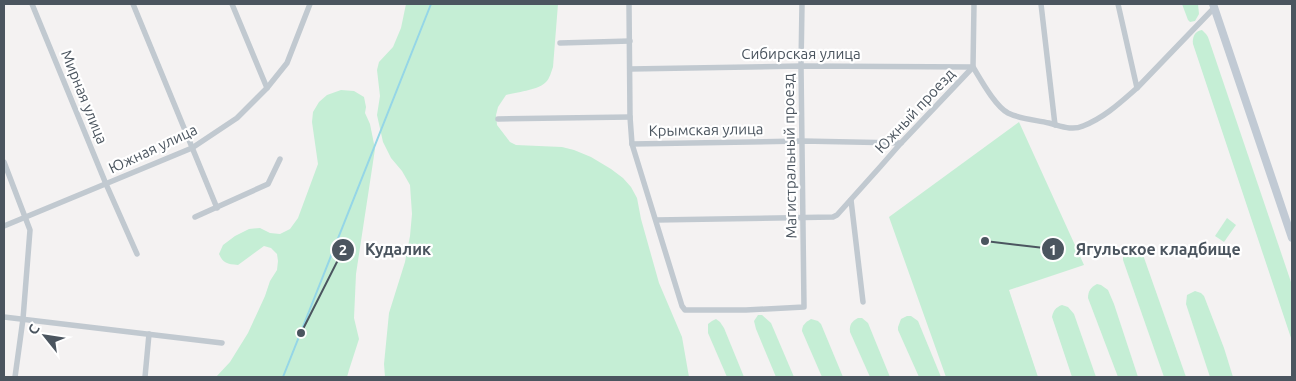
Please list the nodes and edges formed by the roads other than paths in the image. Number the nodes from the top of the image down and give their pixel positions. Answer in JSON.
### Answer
{"nodes":[{"id":1,"x":32,"y":4,"type":"edge"},
{"id":2,"x":133,"y":4,"type":"edge"},
{"id":3,"x":232,"y":4,"type":"edge"},
{"id":4,"x":310,"y":4,"type":"edge"},
{"id":5,"x":629,"y":4,"type":"edge"},
{"id":6,"x":802,"y":4,"type":"edge"},
{"id":7,"x":974,"y":4,"type":"edge"},
{"id":8,"x":1041,"y":4,"type":"edge"},
{"id":9,"x":1118,"y":4,"type":"edge"},
{"id":10,"x":1214,"y":6,"type":"edge"},
{"id":11,"x":630,"y":41,"type":"junction"},
{"id":12,"x":560,"y":43,"type":"dead end"},
{"id":13,"x":801,"y":66,"type":"junction"},
{"id":14,"x":973,"y":67,"type":"junction"},
{"id":15,"x":630,"y":69,"type":"junction"},
{"id":16,"x":267,"y":88,"type":"junction"},
{"id":17,"x":1137,"y":88,"type":"junction"},
{"id":18,"x":630,"y":116,"type":"junction"},
{"id":19,"x":498,"y":119,"type":"dead end"},
{"id":20,"x":1055,"y":125,"type":"junction"},
{"id":21,"x":802,"y":141,"type":"junction"},
{"id":22,"x":901,"y":143,"type":"junction"},
{"id":23,"x":632,"y":144,"type":"junction"},
{"id":24,"x":192,"y":148,"type":"junction"},
{"id":25,"x":280,"y":160,"type":"dead end"},
{"id":26,"x":4,"y":162,"type":"edge"},
{"id":27,"x":106,"y":184,"type":"junction"},
{"id":28,"x":850,"y":200,"type":"junction"},
{"id":29,"x":217,"y":208,"type":"junction"},
{"id":30,"x":26,"y":217,"type":"junction"},
{"id":31,"x":195,"y":218,"type":"dead end"},
{"id":32,"x":803,"y":218,"type":"junction"},
{"id":33,"x":656,"y":220,"type":"junction"},
{"id":34,"x":4,"y":226,"type":"edge"},
{"id":35,"x":1292,"y":238,"type":"edge"},
{"id":36,"x":137,"y":254,"type":"dead end"},
{"id":37,"x":863,"y":302,"type":"dead end"},
{"id":38,"x":4,"y":317,"type":"edge"},
{"id":39,"x":23,"y":319,"type":"junction"},
{"id":40,"x":149,"y":334,"type":"junction"},
{"id":41,"x":222,"y":343,"type":"dead end"},
{"id":42,"x":16,"y":377,"type":"edge"},
{"id":43,"x":145,"y":377,"type":"edge"}],
"edges":[{"from":1,"to":27,"type":"street","name":"Мирная улица"},
{"from":2,"to":24,"type":"street"},
{"from":3,"to":16,"type":"street"},
{"from":4,"to":16,"type":"street","name":"Южная улица"},
{"from":5,"to":11,"type":"street"},
{"from":6,"to":13,"type":"street","name":"Магистральный проезд"},
{"from":7,"to":14,"type":"street","name":"Южный проезд"},
{"from":8,"to":20,"type":"street"},
{"from":9,"to":17,"type":"street"},
{"from":10,"to":17,"type":"street"},
{"from":10,"to":35,"type":"street"},
{"from":11,"to":12,"type":"street"},
{"from":11,"to":15,"type":"street"},
{"from":13,"to":14,"type":"street","name":"Сибирская улица"},
{"from":13,"to":15,"type":"street","name":"Сибирская улица"},
{"from":13,"to":21,"type":"street","name":"Магистральный проезд"},
{"from":14,"to":20,"type":"street"},
{"from":14,"to":22,"type":"street","name":"Южный проезд"},
{"from":15,"to":18,"type":"street"},
{"from":16,"to":24,"type":"street","name":"Южная улица"},
{"from":17,"to":20,"type":"street"},
{"from":18,"to":19,"type":"street"},
{"from":18,"to":23,"type":"street"},
{"from":21,"to":22,"type":"street","name":"Крымская улица"},
{"from":21,"to":23,"type":"street","name":"Крымская улица"},
{"from":21,"to":32,"type":"street","name":"Магистральный проезд"},
{"from":22,"to":28,"type":"street","name":"Южный проезд"},
{"from":23,"to":33,"type":"street"},
{"from":24,"to":27,"type":"street","name":"Южная улица"},
{"from":24,"to":29,"type":"street"},
{"from":25,"to":29,"type":"street"},
{"from":26,"to":30,"type":"street"},
{"from":27,"to":30,"type":"street","name":"Южная улица"},
{"from":27,"to":36,"type":"street","name":"Мирная улица"},
{"from":28,"to":32,"type":"street","name":"Южный проезд"},
{"from":28,"to":37,"type":"street"},
{"from":29,"to":31,"type":"street"},
{"from":30,"to":34,"type":"street","name":"Южная улица"},
{"from":30,"to":39,"type":"street"},
{"from":32,"to":33,"type":"street"},
{"from":32,"to":33,"type":"street","name":"Магистральный проезд"},
{"from":38,"to":39,"type":"street"},
{"from":39,"to":40,"type":"street"},
{"from":39,"to":42,"type":"street"},
{"from":40,"to":41,"type":"street"},
{"from":40,"to":43,"type":"street"}]}
